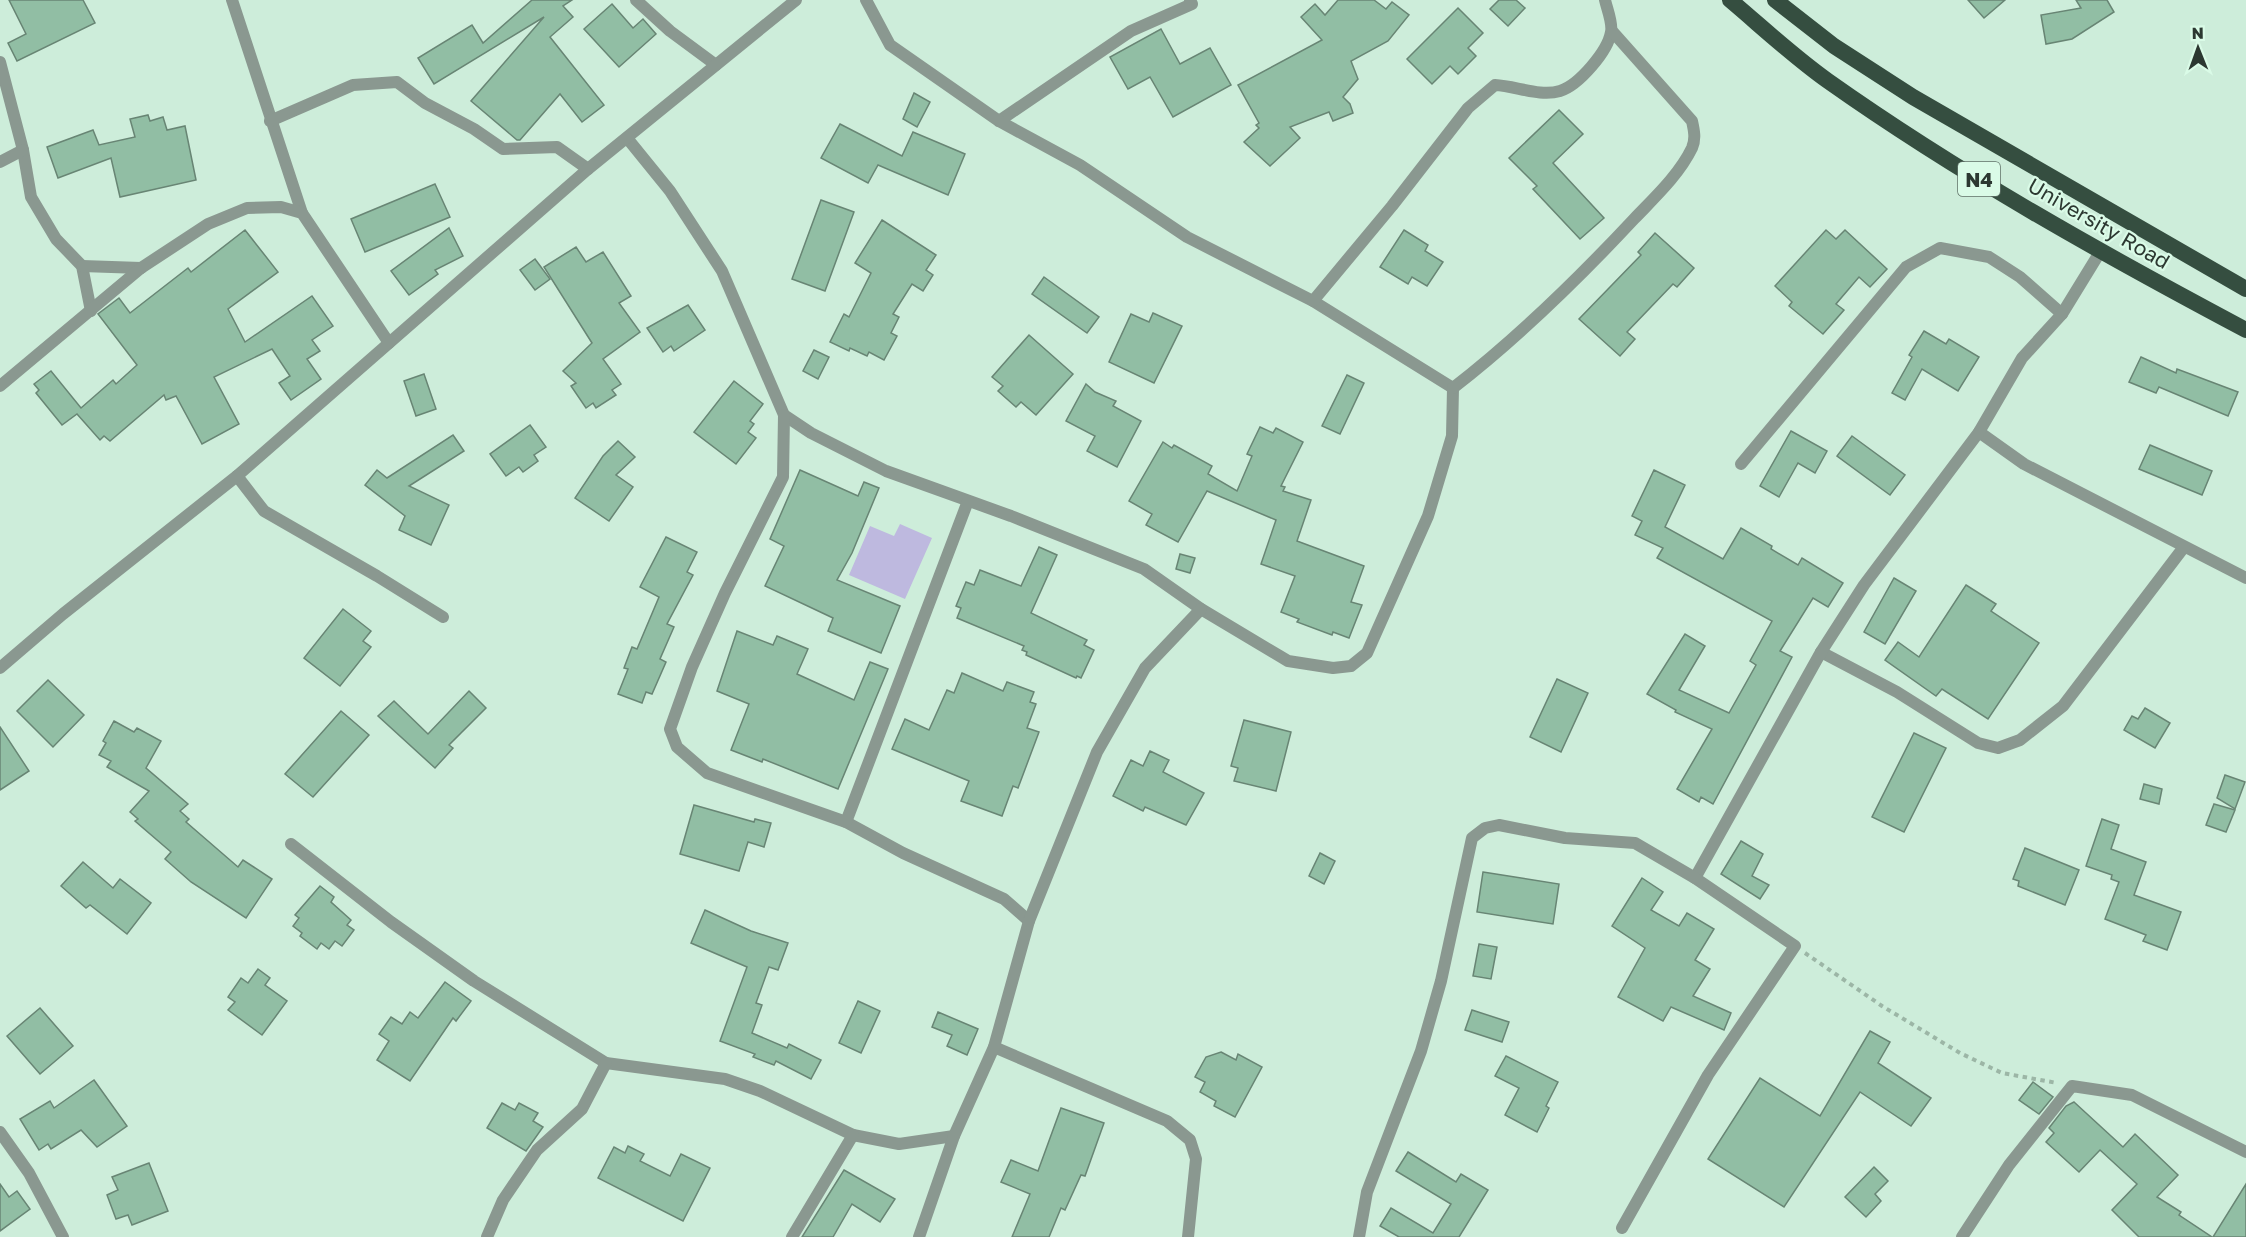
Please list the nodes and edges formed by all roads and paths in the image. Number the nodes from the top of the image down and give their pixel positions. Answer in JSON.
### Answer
{"nodes":[{"id":1,"x":232,"y":0,"type":"edge"},
{"id":2,"x":636,"y":0,"type":"edge"},
{"id":3,"x":796,"y":0,"type":"edge"},
{"id":4,"x":866,"y":0,"type":"edge"},
{"id":5,"x":1605,"y":0,"type":"edge"},
{"id":6,"x":1730,"y":0,"type":"edge"},
{"id":7,"x":1775,"y":0,"type":"edge"},
{"id":8,"x":1195,"y":1,"type":"edge"},
{"id":9,"x":1612,"y":31,"type":"junction"},
{"id":10,"x":0,"y":62,"type":"edge"},
{"id":11,"x":716,"y":65,"type":"junction"},
{"id":12,"x":270,"y":121,"type":"junction"},
{"id":13,"x":999,"y":121,"type":"junction"},
{"id":14,"x":627,"y":138,"type":"junction"},
{"id":15,"x":23,"y":150,"type":"junction"},
{"id":16,"x":0,"y":162,"type":"edge"},
{"id":17,"x":588,"y":169,"type":"junction"},
{"id":18,"x":302,"y":213,"type":"junction"},
{"id":19,"x":2100,"y":252,"type":"junction"},
{"id":20,"x":82,"y":266,"type":"junction"},
{"id":21,"x":141,"y":268,"type":"junction"},
{"id":22,"x":2246,"y":289,"type":"edge"},
{"id":23,"x":1313,"y":301,"type":"junction"},
{"id":24,"x":91,"y":311,"type":"junction"},
{"id":25,"x":2062,"y":314,"type":"junction"},
{"id":26,"x":2246,"y":330,"type":"edge"},
{"id":27,"x":389,"y":343,"type":"junction"},
{"id":28,"x":0,"y":386,"type":"edge"},
{"id":29,"x":1453,"y":388,"type":"junction"},
{"id":30,"x":784,"y":415,"type":"junction"},
{"id":31,"x":1979,"y":432,"type":"junction"},
{"id":32,"x":1741,"y":464,"type":"dead end"},
{"id":33,"x":237,"y":476,"type":"junction"},
{"id":34,"x":969,"y":501,"type":"junction"},
{"id":35,"x":2184,"y":547,"type":"junction"},
{"id":36,"x":2246,"y":578,"type":"edge"},
{"id":37,"x":1201,"y":609,"type":"junction"},
{"id":38,"x":443,"y":617,"type":"dead end"},
{"id":39,"x":1821,"y":652,"type":"junction"},
{"id":40,"x":0,"y":668,"type":"edge"},
{"id":41,"x":846,"y":822,"type":"junction"},
{"id":42,"x":291,"y":844,"type":"dead end"},
{"id":43,"x":1695,"y":878,"type":"junction"},
{"id":44,"x":1029,"y":921,"type":"junction"},
{"id":45,"x":1795,"y":946,"type":"junction"},
{"id":46,"x":994,"y":1047,"type":"junction"},
{"id":47,"x":606,"y":1063,"type":"junction"},
{"id":48,"x":2072,"y":1086,"type":"junction"},
{"id":49,"x":0,"y":1132,"type":"edge"},
{"id":50,"x":853,"y":1136,"type":"junction"},
{"id":51,"x":954,"y":1136,"type":"junction"},
{"id":52,"x":2246,"y":1152,"type":"edge"},
{"id":53,"x":1622,"y":1228,"type":"dead end"},
{"id":54,"x":63,"y":1237,"type":"edge"},
{"id":55,"x":487,"y":1237,"type":"edge"},
{"id":56,"x":792,"y":1237,"type":"edge"},
{"id":57,"x":920,"y":1237,"type":"edge"},
{"id":58,"x":1188,"y":1237,"type":"edge"},
{"id":59,"x":1359,"y":1237,"type":"edge"},
{"id":60,"x":1962,"y":1237,"type":"edge"}],
"edges":[{"from":1,"to":12,"type":"street"},
{"from":2,"to":11,"type":"street"},
{"from":3,"to":11,"type":"street"},
{"from":4,"to":13,"type":"street"},
{"from":5,"to":9,"type":"street"},
{"from":6,"to":19,"type":"highway","name":"University Road","number":"N4"},
{"from":7,"to":22,"type":"highway","name":"University Road","number":"N4"},
{"from":8,"to":13,"type":"street"},
{"from":9,"to":23,"type":"street"},
{"from":9,"to":29,"type":"street"},
{"from":10,"to":15,"type":"street"},
{"from":11,"to":14,"type":"street"},
{"from":12,"to":17,"type":"street"},
{"from":12,"to":18,"type":"street"},
{"from":13,"to":23,"type":"street"},
{"from":14,"to":17,"type":"street"},
{"from":14,"to":30,"type":"street"},
{"from":15,"to":16,"type":"street"},
{"from":15,"to":20,"type":"street"},
{"from":17,"to":27,"type":"street"},
{"from":18,"to":21,"type":"street"},
{"from":18,"to":27,"type":"street"},
{"from":19,"to":25,"type":"street"},
{"from":19,"to":26,"type":"highway","name":"University Road","number":"N4"},
{"from":20,"to":21,"type":"street"},
{"from":20,"to":24,"type":"street"},
{"from":21,"to":24,"type":"street"},
{"from":23,"to":29,"type":"street"},
{"from":24,"to":28,"type":"street"},
{"from":25,"to":31,"type":"street"},
{"from":25,"to":32,"type":"street"},
{"from":27,"to":33,"type":"street"},
{"from":29,"to":37,"type":"street"},
{"from":30,"to":34,"type":"street"},
{"from":30,"to":41,"type":"street"},
{"from":31,"to":35,"type":"street"},
{"from":31,"to":39,"type":"street"},
{"from":33,"to":38,"type":"street"},
{"from":33,"to":40,"type":"street"},
{"from":34,"to":37,"type":"street"},
{"from":34,"to":41,"type":"street"},
{"from":35,"to":36,"type":"street"},
{"from":35,"to":39,"type":"street"},
{"from":37,"to":44,"type":"street"},
{"from":39,"to":43,"type":"street"},
{"from":41,"to":44,"type":"street"},
{"from":42,"to":47,"type":"street"},
{"from":43,"to":45,"type":"street"},
{"from":43,"to":59,"type":"street"},
{"from":44,"to":46,"type":"street"},
{"from":45,"to":48,"type":"path"},
{"from":45,"to":53,"type":"street"},
{"from":46,"to":51,"type":"street"},
{"from":46,"to":58,"type":"street"},
{"from":47,"to":50,"type":"street"},
{"from":47,"to":55,"type":"street"},
{"from":48,"to":52,"type":"street"},
{"from":48,"to":60,"type":"street"},
{"from":49,"to":54,"type":"street"},
{"from":50,"to":51,"type":"street"},
{"from":50,"to":56,"type":"street"},
{"from":51,"to":57,"type":"street"}]}
